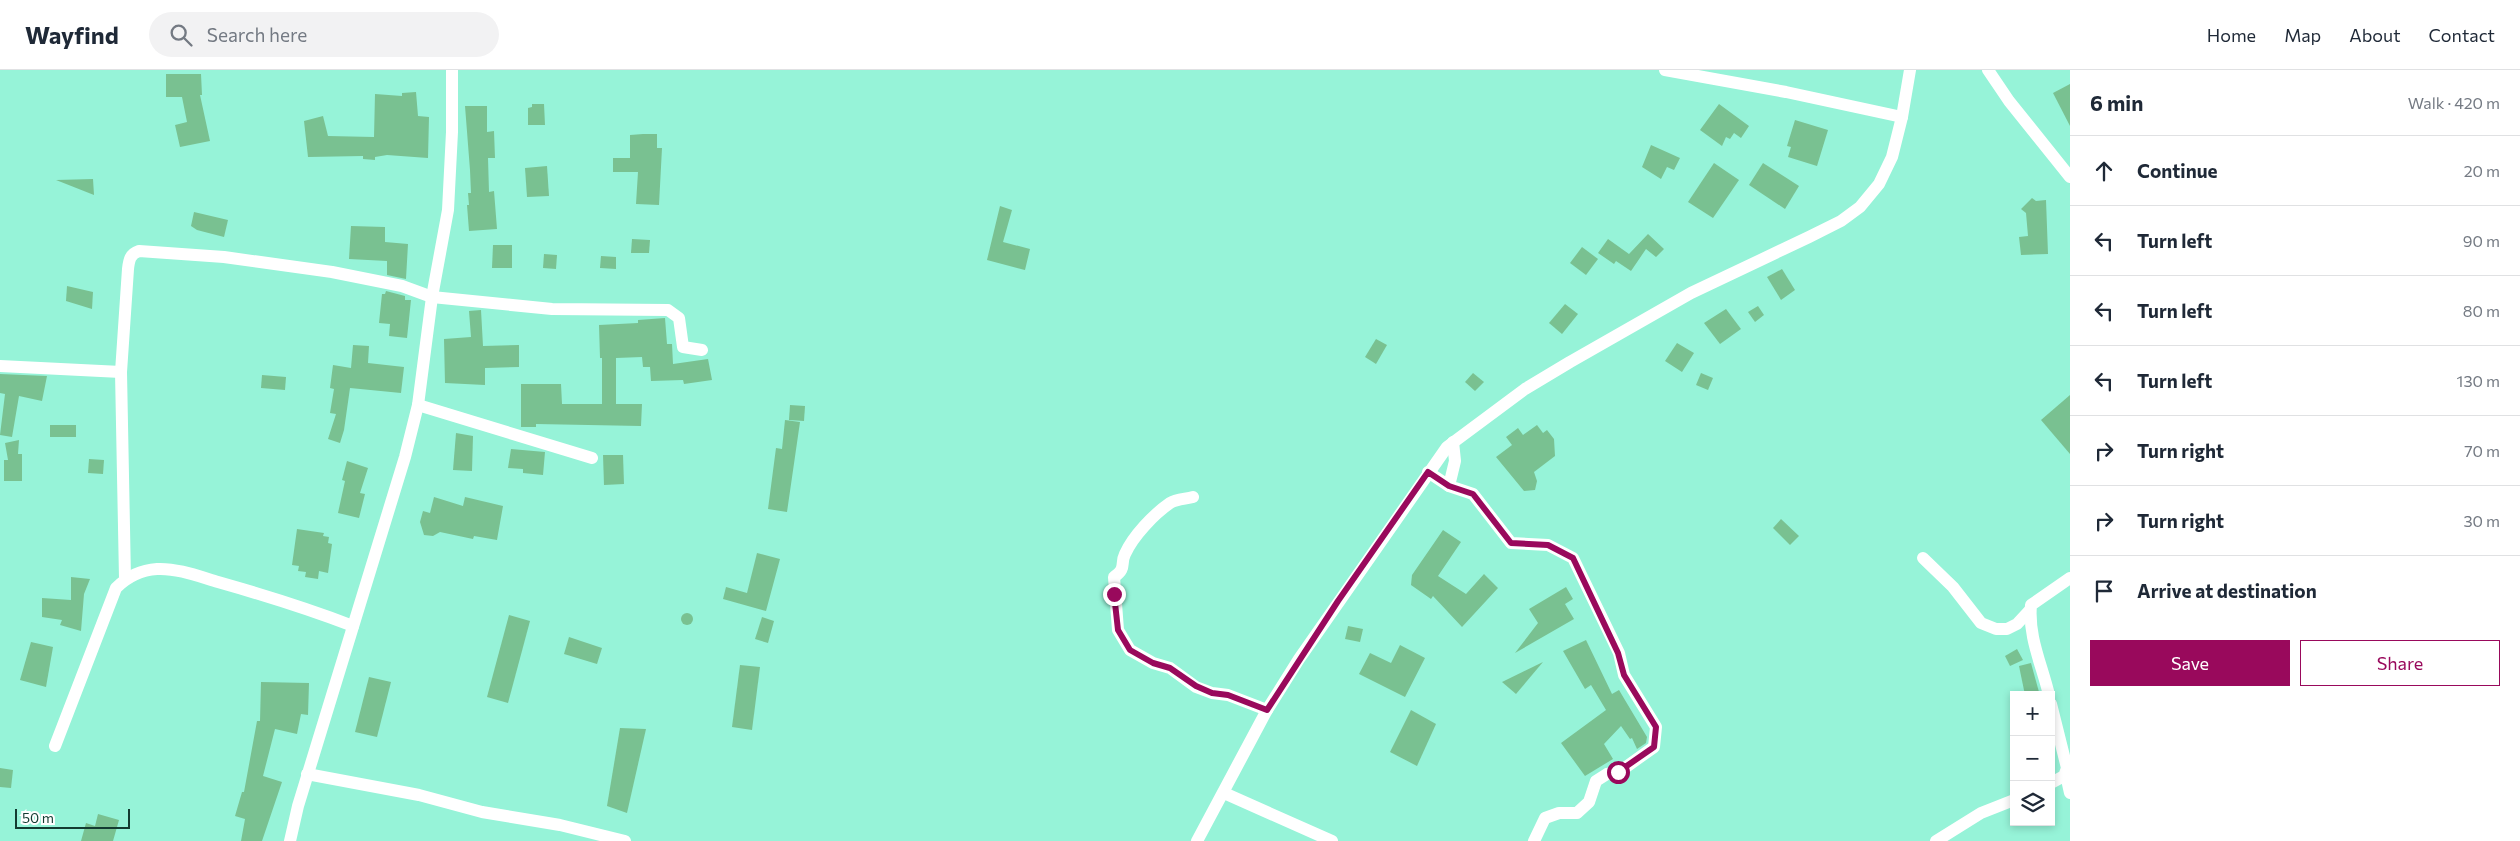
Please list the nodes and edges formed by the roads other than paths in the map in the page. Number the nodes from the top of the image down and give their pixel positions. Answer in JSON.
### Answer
{"nodes":[{"id":1,"x":452,"y":70,"type":"edge"},
{"id":2,"x":1665,"y":70,"type":"edge"},
{"id":3,"x":1910,"y":70,"type":"edge"},
{"id":4,"x":1988,"y":70,"type":"edge"},
{"id":5,"x":1902,"y":117,"type":"junction"},
{"id":6,"x":2070,"y":177,"type":"edge"},
{"id":7,"x":432,"y":297,"type":"junction"},
{"id":8,"x":702,"y":350,"type":"dead end"},
{"id":9,"x":0,"y":366,"type":"edge"},
{"id":10,"x":121,"y":372,"type":"junction"},
{"id":11,"x":418,"y":405,"type":"junction"},
{"id":12,"x":1453,"y":442,"type":"junction"},
{"id":13,"x":592,"y":458,"type":"dead end"},
{"id":14,"x":1428,"y":472,"type":"junction"},
{"id":15,"x":1449,"y":486,"type":"junction"},
{"id":16,"x":1193,"y":497,"type":"dead end"},
{"id":17,"x":1923,"y":558,"type":"dead end"},
{"id":18,"x":2070,"y":578,"type":"edge"},
{"id":19,"x":125,"y":579,"type":"junction"},
{"id":20,"x":2030,"y":610,"type":"junction"},
{"id":21,"x":353,"y":626,"type":"junction"},
{"id":22,"x":2048,"y":691,"type":"edge"},
{"id":23,"x":1267,"y":710,"type":"junction"},
{"id":24,"x":2055,"y":719,"type":"edge"},
{"id":25,"x":54,"y":746,"type":"dead end"},
{"id":26,"x":307,"y":774,"type":"junction"},
{"id":27,"x":2066,"y":775,"type":"junction"},
{"id":28,"x":2055,"y":781,"type":"edge"},
{"id":29,"x":1224,"y":793,"type":"junction"},
{"id":30,"x":2070,"y":793,"type":"edge"},
{"id":31,"x":2010,"y":802,"type":"edge"},
{"id":32,"x":290,"y":841,"type":"edge"},
{"id":33,"x":625,"y":841,"type":"edge"},
{"id":34,"x":1197,"y":841,"type":"edge"},
{"id":35,"x":1332,"y":841,"type":"edge"},
{"id":36,"x":1534,"y":841,"type":"edge"},
{"id":37,"x":1936,"y":841,"type":"edge"}],
"edges":[{"from":1,"to":7,"type":"street"},
{"from":2,"to":5,"type":"street"},
{"from":3,"to":5,"type":"street"},
{"from":4,"to":6,"type":"street"},
{"from":5,"to":12,"type":"street"},
{"from":7,"to":8,"type":"street"},
{"from":7,"to":10,"type":"street"},
{"from":7,"to":11,"type":"street"},
{"from":9,"to":10,"type":"street"},
{"from":10,"to":19,"type":"street"},
{"from":11,"to":13,"type":"street"},
{"from":11,"to":21,"type":"street"},
{"from":12,"to":14,"type":"street"},
{"from":12,"to":15,"type":"street"},
{"from":14,"to":15,"type":"street"},
{"from":14,"to":23,"type":"street"},
{"from":15,"to":36,"type":"street"},
{"from":16,"to":23,"type":"street"},
{"from":17,"to":20,"type":"street"},
{"from":18,"to":20,"type":"street"},
{"from":19,"to":21,"type":"street"},
{"from":19,"to":25,"type":"street"},
{"from":20,"to":22,"type":"street"},
{"from":21,"to":26,"type":"street"},
{"from":23,"to":29,"type":"street"},
{"from":24,"to":27,"type":"street"},
{"from":26,"to":32,"type":"street"},
{"from":26,"to":33,"type":"street"},
{"from":27,"to":28,"type":"street"},
{"from":27,"to":30,"type":"street"},
{"from":29,"to":34,"type":"street"},
{"from":29,"to":35,"type":"street"},
{"from":31,"to":37,"type":"street"}]}
